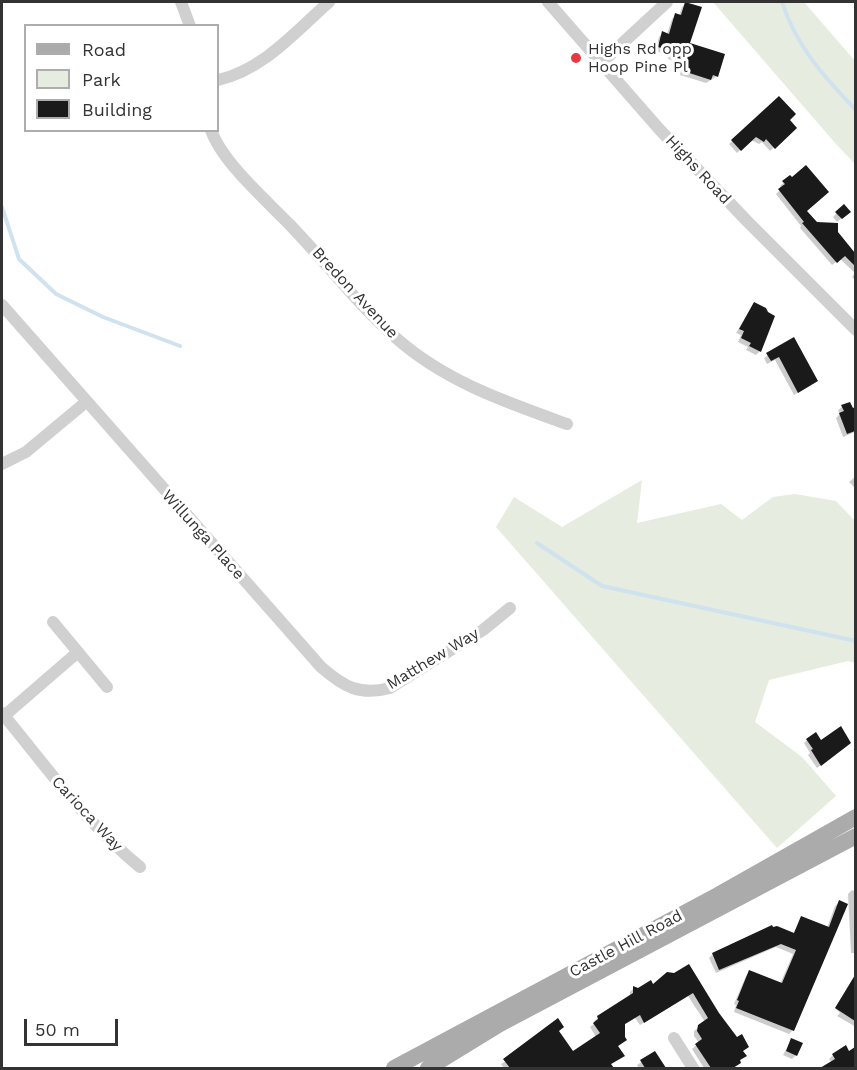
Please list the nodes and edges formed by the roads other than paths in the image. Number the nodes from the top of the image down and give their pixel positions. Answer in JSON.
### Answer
{"nodes":[{"id":1,"x":181,"y":2,"type":"edge"},
{"id":2,"x":329,"y":2,"type":"edge"},
{"id":3,"x":548,"y":2,"type":"edge"},
{"id":4,"x":668,"y":2,"type":"edge"},
{"id":5,"x":189,"y":24,"type":"edge"},
{"id":6,"x":601,"y":63,"type":"junction"},
{"id":7,"x":219,"y":80,"type":"edge"},
{"id":8,"x":212,"y":132,"type":"edge"},
{"id":9,"x":2,"y":305,"type":"edge"},
{"id":10,"x":855,"y":330,"type":"edge"},
{"id":11,"x":86,"y":402,"type":"junction"},
{"id":12,"x":567,"y":424,"type":"dead end"},
{"id":13,"x":2,"y":464,"type":"edge"},
{"id":14,"x":510,"y":608,"type":"dead end"},
{"id":15,"x":54,"y":622,"type":"dead end"},
{"id":16,"x":78,"y":652,"type":"junction"},
{"id":17,"x":321,"y":667,"type":"joint"},
{"id":18,"x":107,"y":687,"type":"dead end"},
{"id":19,"x":3,"y":714,"type":"edge"},
{"id":20,"x":855,"y":817,"type":"edge"},
{"id":21,"x":855,"y":836,"type":"edge"},
{"id":22,"x":140,"y":867,"type":"dead end"},
{"id":23,"x":674,"y":1038,"type":"dead end"},
{"id":24,"x":394,"y":1068,"type":"edge"},
{"id":25,"x":428,"y":1068,"type":"edge"},
{"id":26,"x":693,"y":1068,"type":"edge"}],
"edges":[{"from":1,"to":5,"type":"street"},
{"from":2,"to":7,"type":"street"},
{"from":3,"to":6,"type":"street","name":"Highs Road"},
{"from":4,"to":6,"type":"street"},
{"from":6,"to":10,"type":"street","name":"Highs Road"},
{"from":8,"to":12,"type":"street","name":"Bredon Avenue"},
{"from":9,"to":11,"type":"street","name":"Willunga Place"},
{"from":11,"to":13,"type":"street"},
{"from":11,"to":17,"type":"street","name":"Willunga Place"},
{"from":14,"to":17,"type":"street","name":"Matthew Way"},
{"from":15,"to":16,"type":"street"},
{"from":16,"to":18,"type":"street"},
{"from":16,"to":19,"type":"street"},
{"from":19,"to":22,"type":"street","name":"Carioca Way"},
{"from":20,"to":24,"type":"main road","name":"Castle Hill Road"},
{"from":21,"to":25,"type":"main road","name":"Castle Hill Road"},
{"from":23,"to":26,"type":"street"}]}
